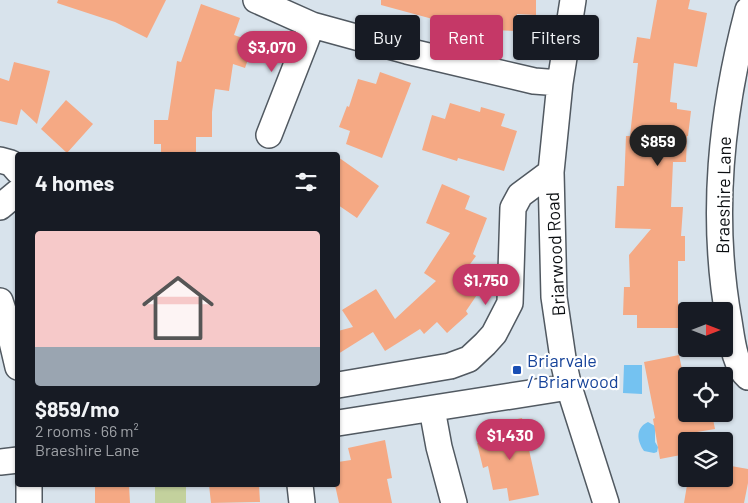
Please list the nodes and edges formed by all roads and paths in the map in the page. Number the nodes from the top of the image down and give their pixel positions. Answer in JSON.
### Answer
{"nodes":[{"id":1,"x":256,"y":0,"type":"edge"},
{"id":2,"x":573,"y":0,"type":"edge"},
{"id":3,"x":748,"y":10,"type":"edge"},
{"id":4,"x":312,"y":26,"type":"junction"},
{"id":5,"x":560,"y":83,"type":"junction"},
{"id":6,"x":269,"y":135,"type":"dead end"},
{"id":7,"x":0,"y":160,"type":"edge"},
{"id":8,"x":15,"y":168,"type":"edge"},
{"id":9,"x":551,"y":172,"type":"junction"},
{"id":10,"x":15,"y":194,"type":"edge"},
{"id":11,"x":0,"y":207,"type":"edge"},
{"id":12,"x":0,"y":301,"type":"edge"},
{"id":13,"x":15,"y":354,"type":"edge"},
{"id":14,"x":748,"y":377,"type":"edge"},
{"id":15,"x":340,"y":384,"type":"edge"},
{"id":16,"x":569,"y":387,"type":"junction"},
{"id":17,"x":432,"y":409,"type":"junction"},
{"id":18,"x":340,"y":424,"type":"edge"},
{"id":19,"x":15,"y":460,"type":"edge"},
{"id":20,"x":0,"y":462,"type":"edge"},
{"id":21,"x":29,"y":487,"type":"edge"},
{"id":22,"x":300,"y":487,"type":"edge"},
{"id":23,"x":29,"y":503,"type":"edge"},
{"id":24,"x":302,"y":503,"type":"edge"},
{"id":25,"x":454,"y":503,"type":"edge"},
{"id":26,"x":606,"y":503,"type":"edge"}],
"edges":[{"from":1,"to":4,"type":"street"},
{"from":2,"to":5,"type":"street","name":"Briarwood Road"},
{"from":3,"to":14,"type":"street","name":"Braeshire Lane"},
{"from":4,"to":5,"type":"street"},
{"from":4,"to":6,"type":"street"},
{"from":5,"to":9,"type":"street","name":"Briarwood Road"},
{"from":7,"to":8,"type":"street"},
{"from":9,"to":15,"type":"street"},
{"from":9,"to":16,"type":"street","name":"Briarwood Road"},
{"from":10,"to":11,"type":"street"},
{"from":12,"to":13,"type":"street"},
{"from":16,"to":17,"type":"street"},
{"from":16,"to":26,"type":"street","name":"Briarwood Road"},
{"from":17,"to":18,"type":"street"},
{"from":17,"to":25,"type":"street"},
{"from":19,"to":20,"type":"street"},
{"from":21,"to":23,"type":"street"},
{"from":22,"to":24,"type":"street"}]}
